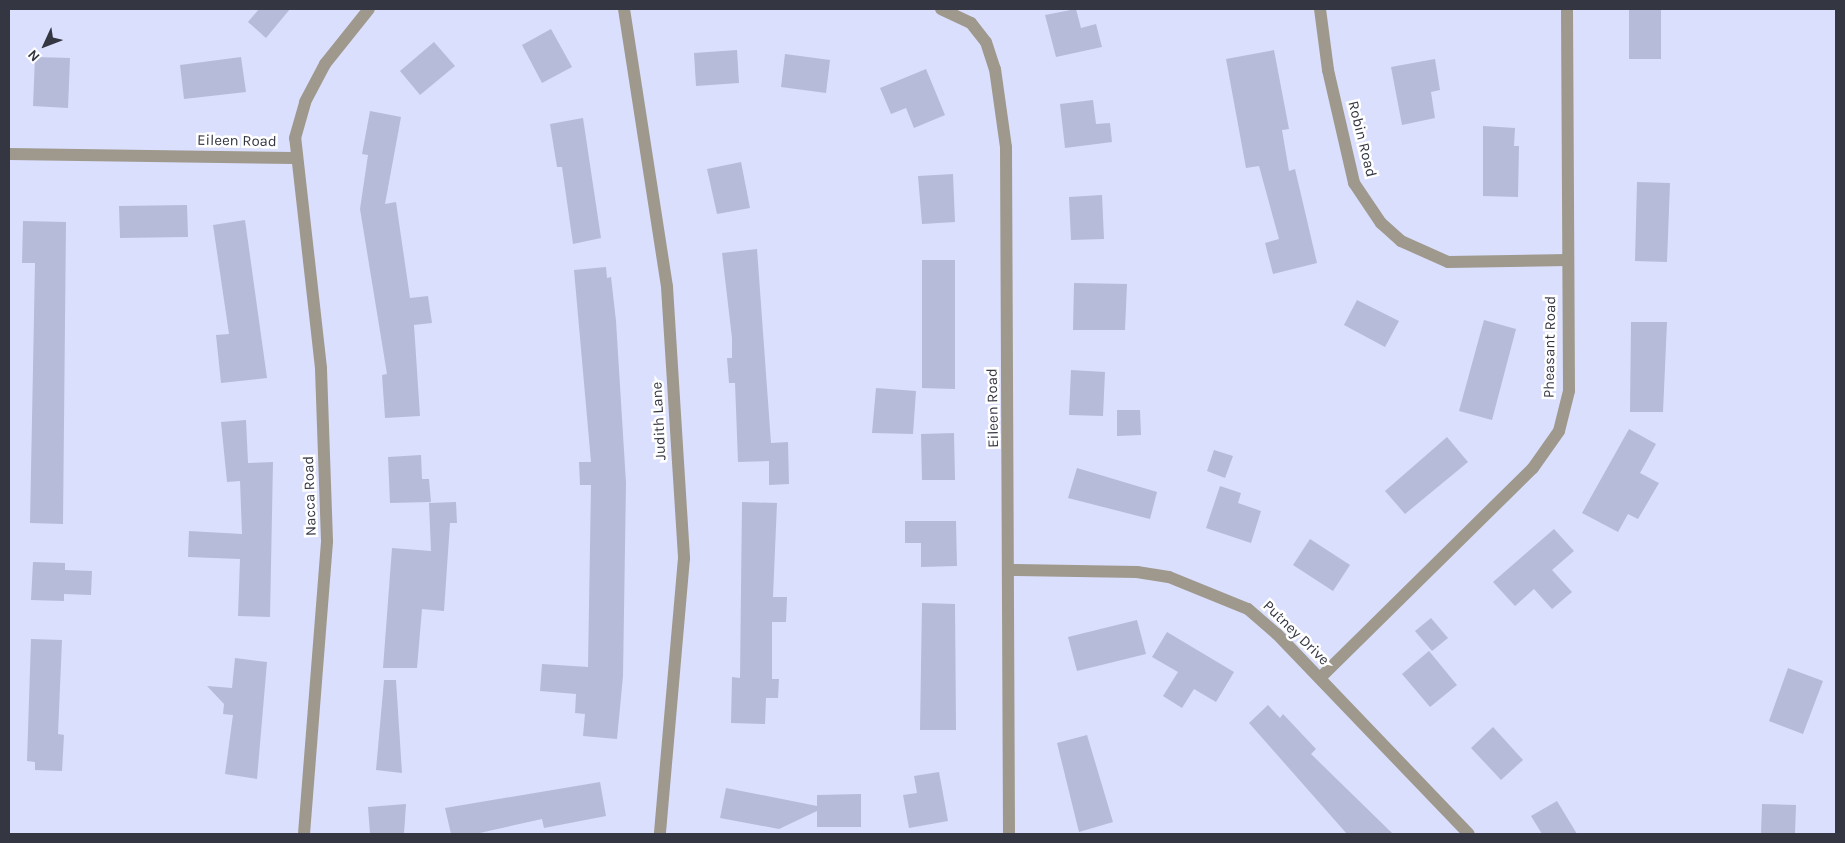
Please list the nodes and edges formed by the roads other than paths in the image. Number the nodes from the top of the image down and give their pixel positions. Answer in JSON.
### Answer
{"nodes":[{"id":1,"x":369,"y":9,"type":"edge"},
{"id":2,"x":624,"y":9,"type":"edge"},
{"id":3,"x":941,"y":9,"type":"edge"},
{"id":4,"x":1320,"y":9,"type":"edge"},
{"id":5,"x":1567,"y":9,"type":"edge"},
{"id":6,"x":9,"y":154,"type":"edge"},
{"id":7,"x":294,"y":158,"type":"junction"},
{"id":8,"x":1568,"y":260,"type":"junction"},
{"id":9,"x":1011,"y":570,"type":"junction"},
{"id":10,"x":1320,"y":678,"type":"junction"},
{"id":11,"x":304,"y":834,"type":"edge"},
{"id":12,"x":660,"y":834,"type":"edge"},
{"id":13,"x":1009,"y":834,"type":"edge"},
{"id":14,"x":1469,"y":834,"type":"edge"}],
"edges":[{"from":1,"to":7,"type":"street","name":"Eileen Road"},
{"from":2,"to":12,"type":"street","name":"Judith Lane"},
{"from":3,"to":9,"type":"street","name":"Eileen Road"},
{"from":4,"to":8,"type":"street","name":"Robin Road"},
{"from":5,"to":8,"type":"street","name":"Pheasant Road"},
{"from":6,"to":7,"type":"street","name":"Eileen Road"},
{"from":7,"to":11,"type":"street","name":"Nacca Road"},
{"from":8,"to":10,"type":"street","name":"Pheasant Road"},
{"from":9,"to":10,"type":"street","name":"Putney Drive"},
{"from":9,"to":13,"type":"street","name":"Eileen Road"},
{"from":10,"to":14,"type":"street","name":"Putney Drive"}]}
